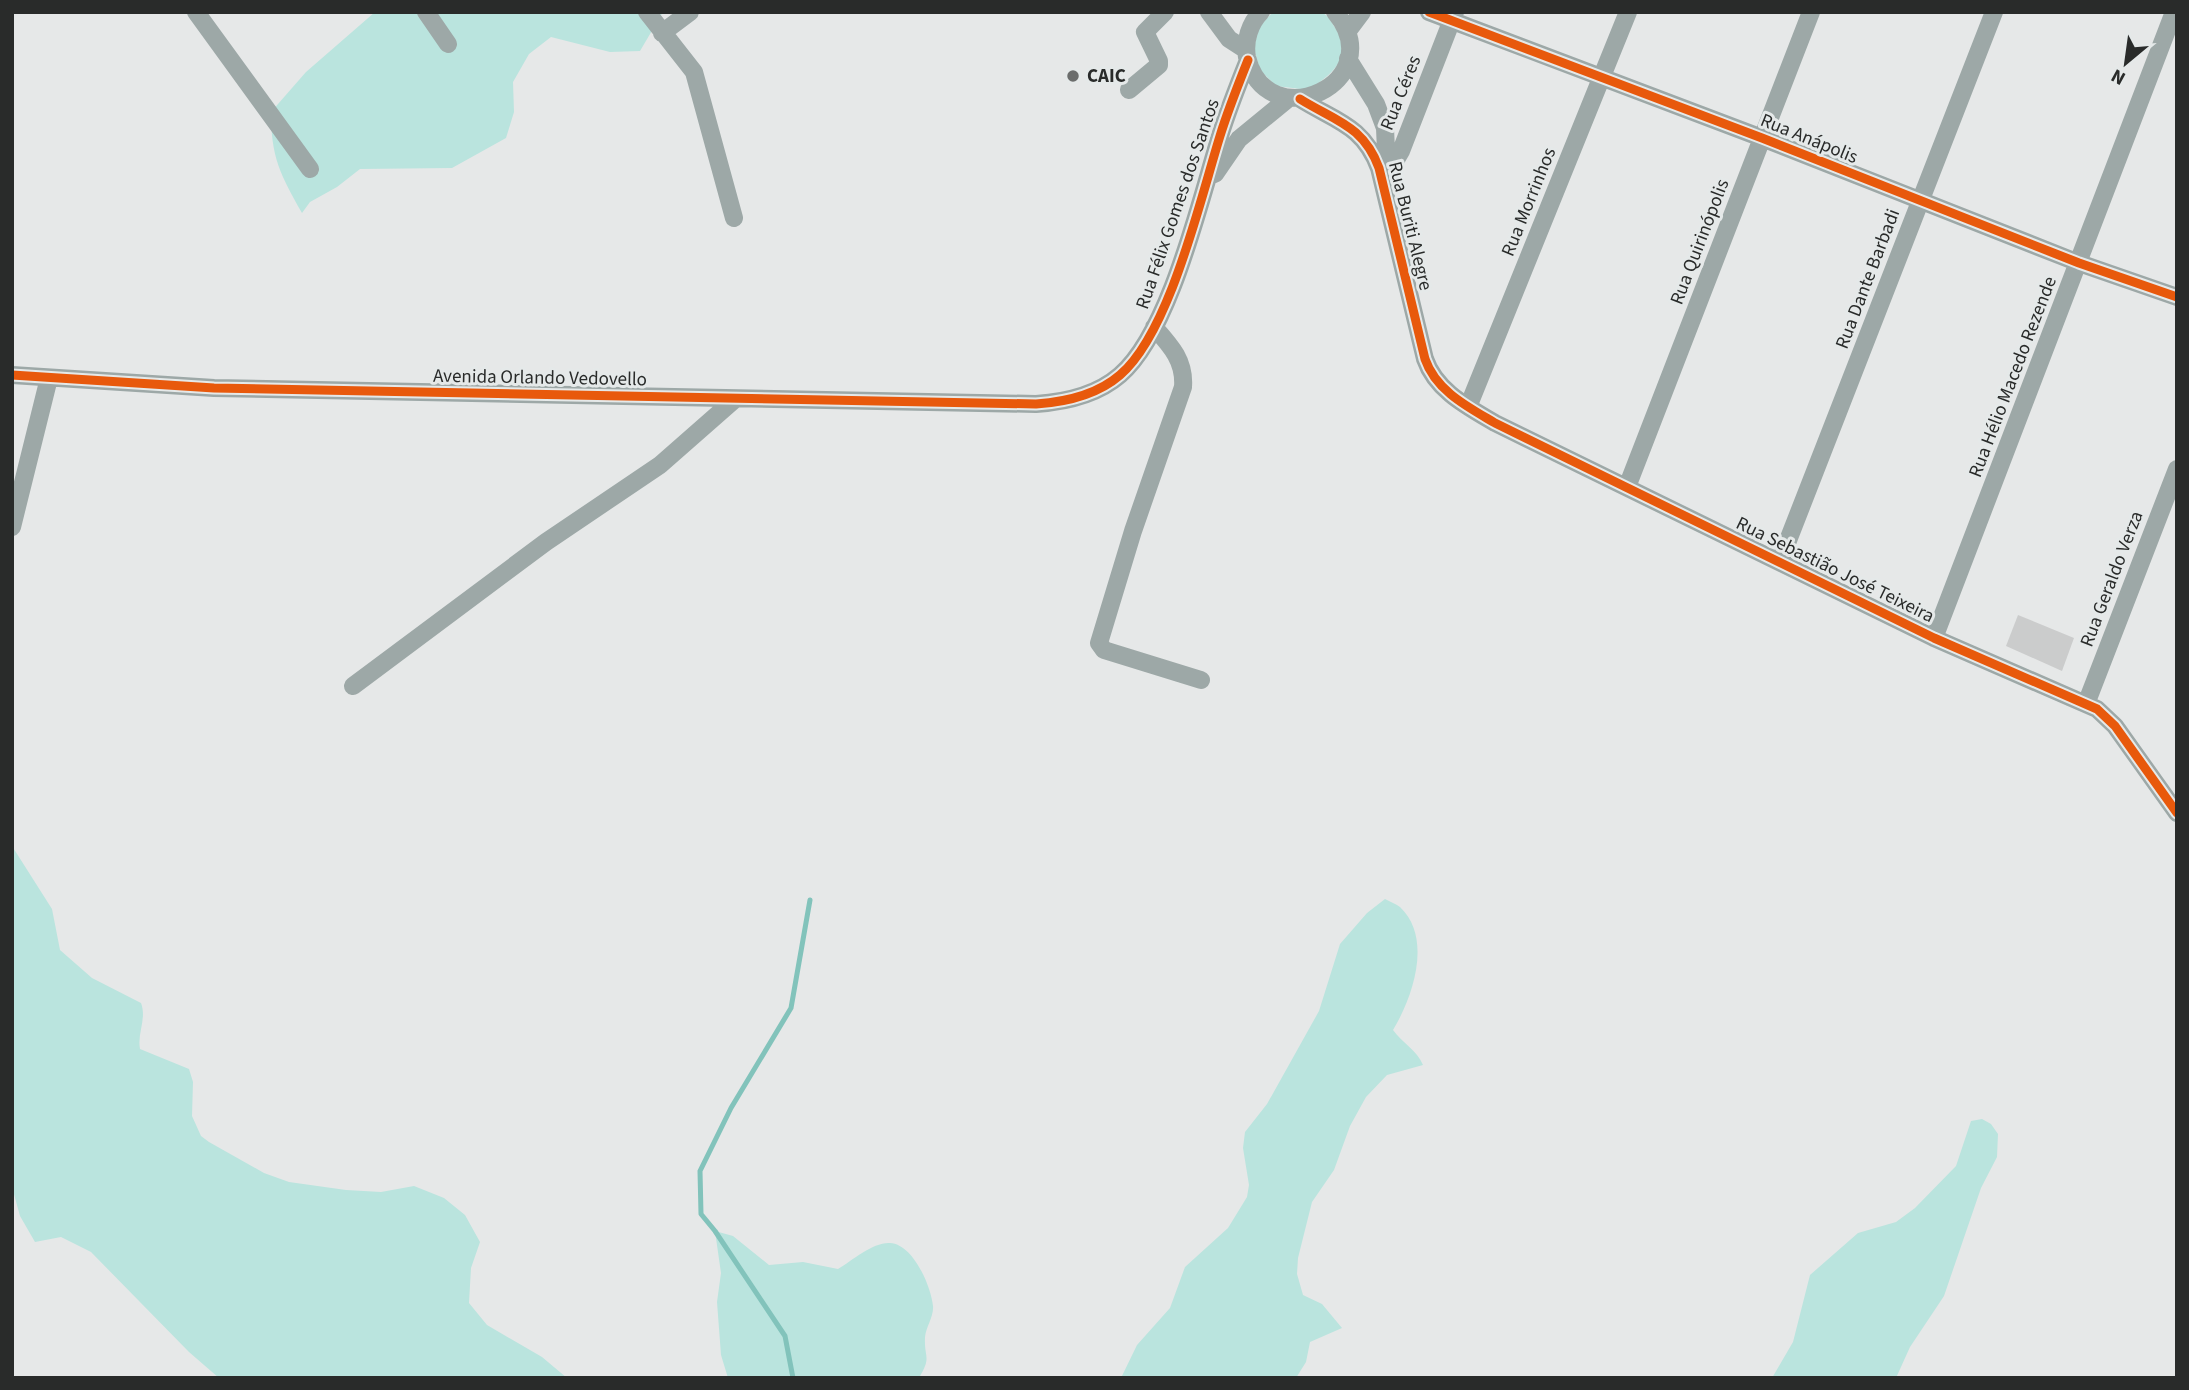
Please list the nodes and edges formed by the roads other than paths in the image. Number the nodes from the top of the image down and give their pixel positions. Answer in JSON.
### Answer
{"nodes":[{"id":1,"x":196,"y":12,"type":"edge"},
{"id":2,"x":426,"y":12,"type":"edge"},
{"id":3,"x":648,"y":12,"type":"edge"},
{"id":4,"x":690,"y":12,"type":"edge"},
{"id":5,"x":1165,"y":12,"type":"edge"},
{"id":6,"x":1209,"y":12,"type":"edge"},
{"id":7,"x":1261,"y":12,"type":"edge"},
{"id":8,"x":1335,"y":12,"type":"edge"},
{"id":9,"x":1362,"y":12,"type":"edge"},
{"id":10,"x":1429,"y":12,"type":"edge"},
{"id":11,"x":1628,"y":12,"type":"edge"},
{"id":12,"x":1811,"y":12,"type":"edge"},
{"id":13,"x":1994,"y":12,"type":"edge"},
{"id":14,"x":2174,"y":12,"type":"edge"},
{"id":15,"x":1454,"y":17,"type":"edge"},
{"id":16,"x":1347,"y":32,"type":"junction"},
{"id":17,"x":662,"y":33,"type":"junction"},
{"id":18,"x":448,"y":44,"type":"dead end"},
{"id":19,"x":1247,"y":55,"type":"junction"},
{"id":20,"x":1348,"y":59,"type":"junction"},
{"id":21,"x":1602,"y":77,"type":"junction"},
{"id":22,"x":1129,"y":90,"type":"dead end"},
{"id":23,"x":1294,"y":99,"type":"junction"},
{"id":24,"x":1762,"y":138,"type":"junction"},
{"id":25,"x":1383,"y":168,"type":"junction"},
{"id":26,"x":310,"y":169,"type":"dead end"},
{"id":27,"x":1207,"y":185,"type":"junction"},
{"id":28,"x":1920,"y":202,"type":"junction"},
{"id":29,"x":734,"y":218,"type":"dead end"},
{"id":30,"x":2079,"y":263,"type":"junction"},
{"id":31,"x":2177,"y":298,"type":"edge"},
{"id":32,"x":1154,"y":327,"type":"junction"},
{"id":33,"x":12,"y":375,"type":"edge"},
{"id":34,"x":49,"y":378,"type":"junction"},
{"id":35,"x":1447,"y":391,"type":"joint"},
{"id":36,"x":734,"y":400,"type":"junction"},
{"id":37,"x":1067,"y":402,"type":"joint"},
{"id":38,"x":1468,"y":407,"type":"junction"},
{"id":39,"x":2177,"y":469,"type":"edge"},
{"id":40,"x":1627,"y":487,"type":"junction"},
{"id":41,"x":12,"y":527,"type":"edge"},
{"id":42,"x":1780,"y":561,"type":"junction"},
{"id":43,"x":1934,"y":638,"type":"junction"},
{"id":44,"x":1201,"y":680,"type":"dead end"},
{"id":45,"x":353,"y":687,"type":"dead end"},
{"id":46,"x":2086,"y":704,"type":"junction"},
{"id":47,"x":2177,"y":813,"type":"edge"}],
"edges":[{"from":1,"to":26,"type":"street"},
{"from":2,"to":18,"type":"street"},
{"from":3,"to":17,"type":"street"},
{"from":4,"to":17,"type":"street"},
{"from":5,"to":22,"type":"street"},
{"from":6,"to":19,"type":"street"},
{"from":7,"to":19,"type":"street","name":"Rua Félix Gomes dos Santos"},
{"from":8,"to":16,"type":"street"},
{"from":9,"to":16,"type":"street"},
{"from":10,"to":15,"type":"street","name":"Rua Anápolis"},
{"from":11,"to":21,"type":"street","name":"Rua Morrinhos"},
{"from":12,"to":24,"type":"street","name":"Rua Quirinópolis"},
{"from":13,"to":28,"type":"street","name":"Rua Dante Barbadi"},
{"from":14,"to":30,"type":"street","name":"Rua Hélio Macedo Rezende"},
{"from":15,"to":21,"type":"street","name":"Rua Anápolis"},
{"from":15,"to":25,"type":"street","name":"Rua Céres"},
{"from":16,"to":20,"type":"street"},
{"from":17,"to":29,"type":"street"},
{"from":19,"to":23,"type":"street","name":"Rua Buriti Alegre"},
{"from":19,"to":27,"type":"street","name":"Rua Félix Gomes dos Santos"},
{"from":20,"to":23,"type":"street","name":"Rua Félix Gomes dos Santos"},
{"from":20,"to":25,"type":"street","name":"Rua Buriti Alegre"},
{"from":21,"to":24,"type":"street","name":"Rua Anápolis"},
{"from":21,"to":38,"type":"street","name":"Rua Morrinhos"},
{"from":23,"to":25,"type":"street","name":"Rua Buriti Alegre"},
{"from":23,"to":27,"type":"street","name":"Rua Félix Gomes dos Santos"},
{"from":24,"to":28,"type":"street","name":"Rua Anápolis"},
{"from":24,"to":40,"type":"street","name":"Rua Quirinópolis"},
{"from":25,"to":35,"type":"street","name":"Rua Buriti Alegre"},
{"from":27,"to":32,"type":"street","name":"Rua Félix Gomes dos Santos"},
{"from":28,"to":30,"type":"street","name":"Rua Anápolis"},
{"from":28,"to":42,"type":"street","name":"Rua Dante Barbadi"},
{"from":30,"to":31,"type":"street","name":"Rua Anápolis"},
{"from":30,"to":43,"type":"street","name":"Rua Hélio Macedo Rezende"},
{"from":32,"to":37,"type":"street","name":"Rua Félix Gomes dos Santos"},
{"from":32,"to":44,"type":"street"},
{"from":33,"to":34,"type":"street","name":"Avenida Orlando Vedovello"},
{"from":34,"to":36,"type":"street","name":"Avenida Orlando Vedovello"},
{"from":34,"to":41,"type":"street"},
{"from":35,"to":38,"type":"street","name":"Rua Sebastião José Teixeira"},
{"from":36,"to":37,"type":"street","name":"Avenida Orlando Vedovello"},
{"from":36,"to":45,"type":"street"},
{"from":38,"to":40,"type":"street","name":"Rua Sebastião José Teixeira"},
{"from":39,"to":46,"type":"street","name":"Rua Geraldo Verza"},
{"from":40,"to":42,"type":"street","name":"Rua Sebastião José Teixeira"},
{"from":42,"to":43,"type":"street","name":"Rua Sebastião José Teixeira"},
{"from":43,"to":46,"type":"street","name":"Rua Sebastião José Teixeira"},
{"from":46,"to":47,"type":"street","name":"Rua Sebastião José Teixeira"}]}
